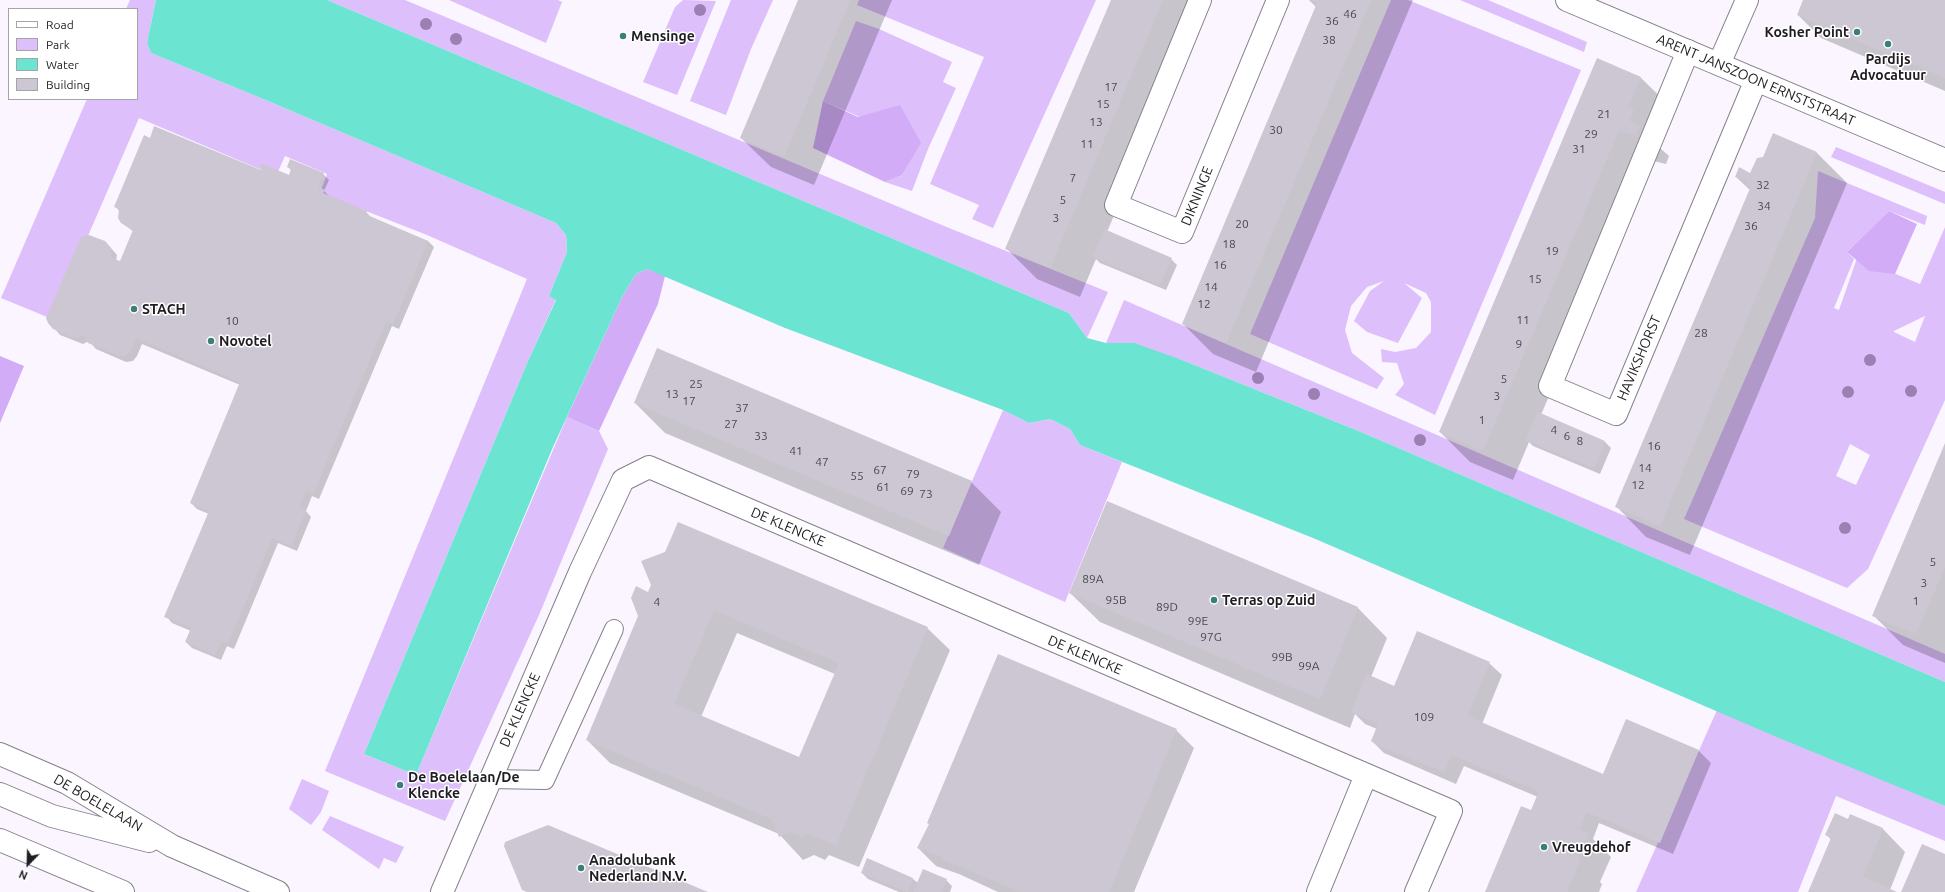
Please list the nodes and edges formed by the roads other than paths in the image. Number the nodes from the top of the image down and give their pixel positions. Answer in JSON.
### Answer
{"nodes":[{"id":1,"x":1200,"y":0,"type":"edge"},
{"id":2,"x":1278,"y":0,"type":"edge"},
{"id":3,"x":1567,"y":0,"type":"edge"},
{"id":4,"x":1747,"y":0,"type":"edge"},
{"id":5,"x":1688,"y":51,"type":"junction"},
{"id":6,"x":1719,"y":64,"type":"junction"},
{"id":7,"x":1756,"y":80,"type":"junction"},
{"id":8,"x":1945,"y":160,"type":"edge"},
{"id":9,"x":614,"y":629,"type":"dead end"},
{"id":10,"x":0,"y":754,"type":"edge"},
{"id":11,"x":1366,"y":775,"type":"junction"},
{"id":12,"x":490,"y":779,"type":"junction"},
{"id":13,"x":0,"y":794,"type":"edge"},
{"id":14,"x":0,"y":840,"type":"edge"},
{"id":15,"x":172,"y":846,"type":"junction"},
{"id":16,"x":123,"y":892,"type":"edge"},
{"id":17,"x":278,"y":892,"type":"edge"},
{"id":18,"x":442,"y":892,"type":"edge"},
{"id":19,"x":1318,"y":892,"type":"edge"},
{"id":20,"x":1416,"y":892,"type":"edge"}],
"edges":[{"from":1,"to":2,"type":"street","name":"DIKNINGE"},
{"from":3,"to":5,"type":"street","name":"ARENT JANSZOON ERNSTSTRAAT"},
{"from":4,"to":6,"type":"street"},
{"from":5,"to":6,"type":"street","name":"ARENT JANSZOON ERNSTSTRAAT"},
{"from":5,"to":7,"type":"street","name":"HAVIKSHORST"},
{"from":6,"to":7,"type":"street","name":"ARENT JANSZOON ERNSTSTRAAT"},
{"from":7,"to":8,"type":"street","name":"ARENT JANSZOON ERNSTSTRAAT"},
{"from":9,"to":12,"type":"lane"},
{"from":10,"to":15,"type":"street","name":"DE BOELELAAN"},
{"from":11,"to":12,"type":"street","name":"DE KLENCKE"},
{"from":11,"to":19,"type":"street"},
{"from":11,"to":20,"type":"street","name":"DE KLENCKE"},
{"from":12,"to":18,"type":"street","name":"DE KLENCKE"},
{"from":13,"to":15,"type":"street","name":"DE BOELELAAN"},
{"from":14,"to":16,"type":"street"},
{"from":15,"to":17,"type":"street","name":"DE BOELELAAN"}]}
